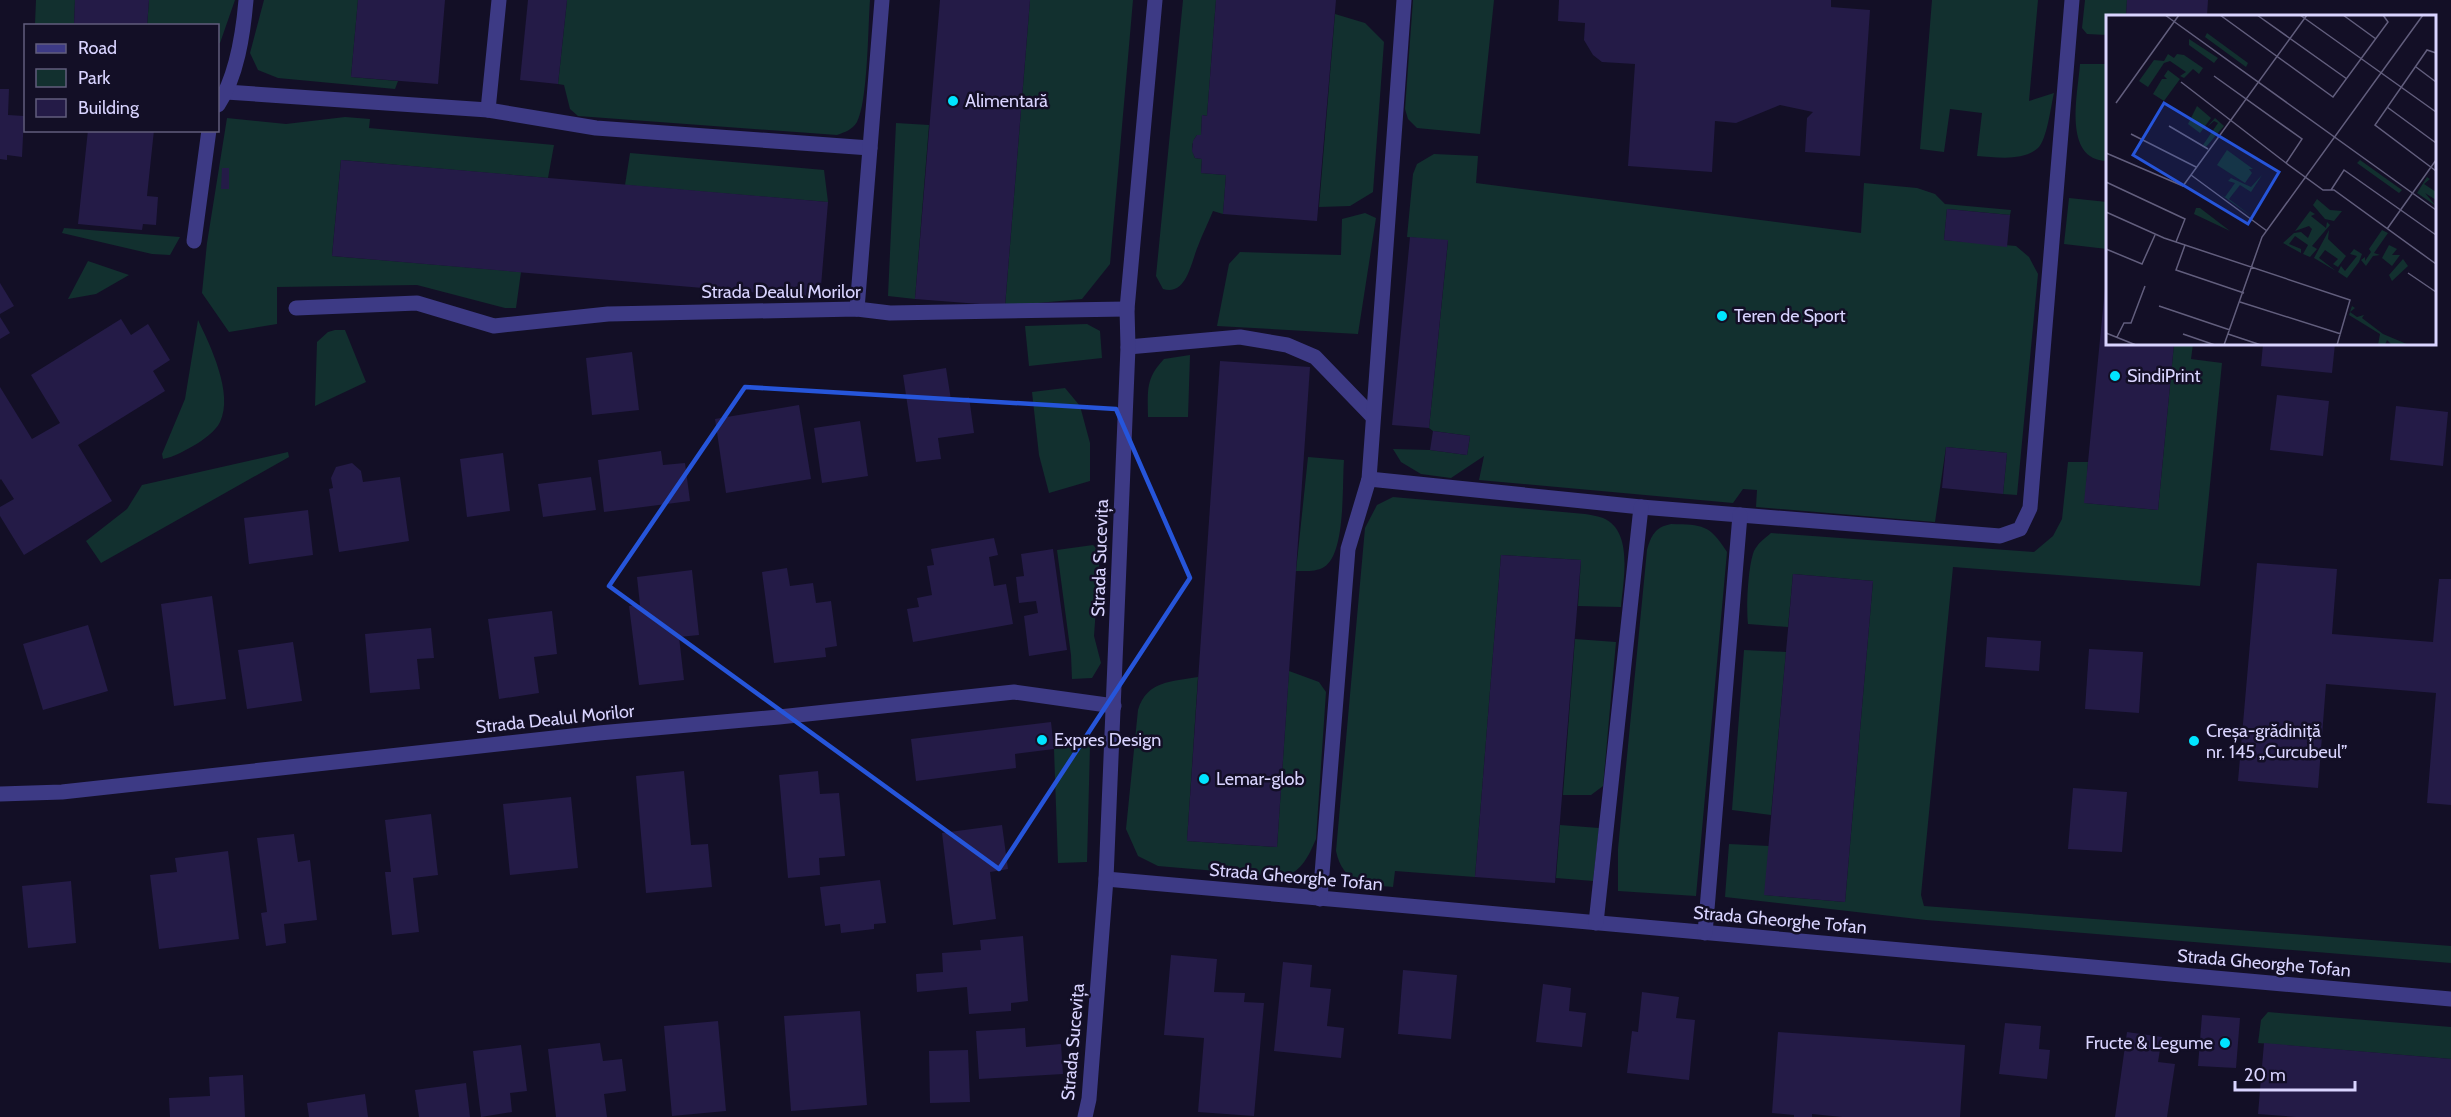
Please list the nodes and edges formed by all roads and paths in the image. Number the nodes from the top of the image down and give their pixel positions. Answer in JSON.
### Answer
{"nodes":[{"id":1,"x":246,"y":0,"type":"edge"},
{"id":2,"x":499,"y":0,"type":"edge"},
{"id":3,"x":882,"y":0,"type":"edge"},
{"id":4,"x":1155,"y":0,"type":"edge"},
{"id":5,"x":1404,"y":0,"type":"edge"},
{"id":6,"x":2073,"y":0,"type":"edge"},
{"id":7,"x":226,"y":92,"type":"junction"},
{"id":8,"x":219,"y":103,"type":"edge"},
{"id":9,"x":488,"y":110,"type":"junction"},
{"id":10,"x":209,"y":132,"type":"edge"},
{"id":11,"x":870,"y":148,"type":"junction"},
{"id":12,"x":194,"y":241,"type":"dead end"},
{"id":13,"x":296,"y":308,"type":"dead end"},
{"id":14,"x":857,"y":309,"type":"junction"},
{"id":15,"x":1127,"y":309,"type":"junction"},
{"id":16,"x":1128,"y":347,"type":"junction"},
{"id":17,"x":1373,"y":417,"type":"junction"},
{"id":18,"x":1369,"y":479,"type":"junction"},
{"id":19,"x":1641,"y":507,"type":"junction"},
{"id":20,"x":1740,"y":515,"type":"junction"},
{"id":21,"x":1114,"y":706,"type":"junction"},
{"id":22,"x":0,"y":794,"type":"edge"},
{"id":23,"x":1106,"y":879,"type":"junction"},
{"id":24,"x":1320,"y":899,"type":"junction"},
{"id":25,"x":1596,"y":923,"type":"junction"},
{"id":26,"x":1704,"y":933,"type":"junction"},
{"id":27,"x":2451,"y":999,"type":"edge"},
{"id":28,"x":1085,"y":1117,"type":"edge"}],
"edges":[{"from":1,"to":7,"type":"street"},
{"from":2,"to":9,"type":"street"},
{"from":3,"to":11,"type":"street"},
{"from":4,"to":15,"type":"street","name":"Strada Sucevița"},
{"from":5,"to":17,"type":"street"},
{"from":6,"to":20,"type":"street"},
{"from":7,"to":8,"type":"street"},
{"from":7,"to":9,"type":"street"},
{"from":9,"to":11,"type":"street"},
{"from":10,"to":12,"type":"street"},
{"from":11,"to":14,"type":"street"},
{"from":13,"to":14,"type":"street","name":"Strada Dealul Morilor"},
{"from":14,"to":15,"type":"street","name":"Strada Dealul Morilor"},
{"from":15,"to":16,"type":"street","name":"Strada Sucevița"},
{"from":16,"to":17,"type":"street"},
{"from":16,"to":21,"type":"street","name":"Strada Sucevița"},
{"from":17,"to":18,"type":"street"},
{"from":18,"to":19,"type":"street"},
{"from":18,"to":24,"type":"street"},
{"from":19,"to":20,"type":"street"},
{"from":19,"to":25,"type":"street"},
{"from":20,"to":26,"type":"street"},
{"from":21,"to":22,"type":"street","name":"Strada Dealul Morilor"},
{"from":21,"to":23,"type":"street","name":"Strada Sucevița"},
{"from":23,"to":24,"type":"street","name":"Strada Gheorghe Tofan"},
{"from":23,"to":28,"type":"street","name":"Strada Sucevița"},
{"from":24,"to":25,"type":"street","name":"Strada Gheorghe Tofan"},
{"from":25,"to":26,"type":"street","name":"Strada Gheorghe Tofan"},
{"from":26,"to":27,"type":"street","name":"Strada Gheorghe Tofan"}]}
